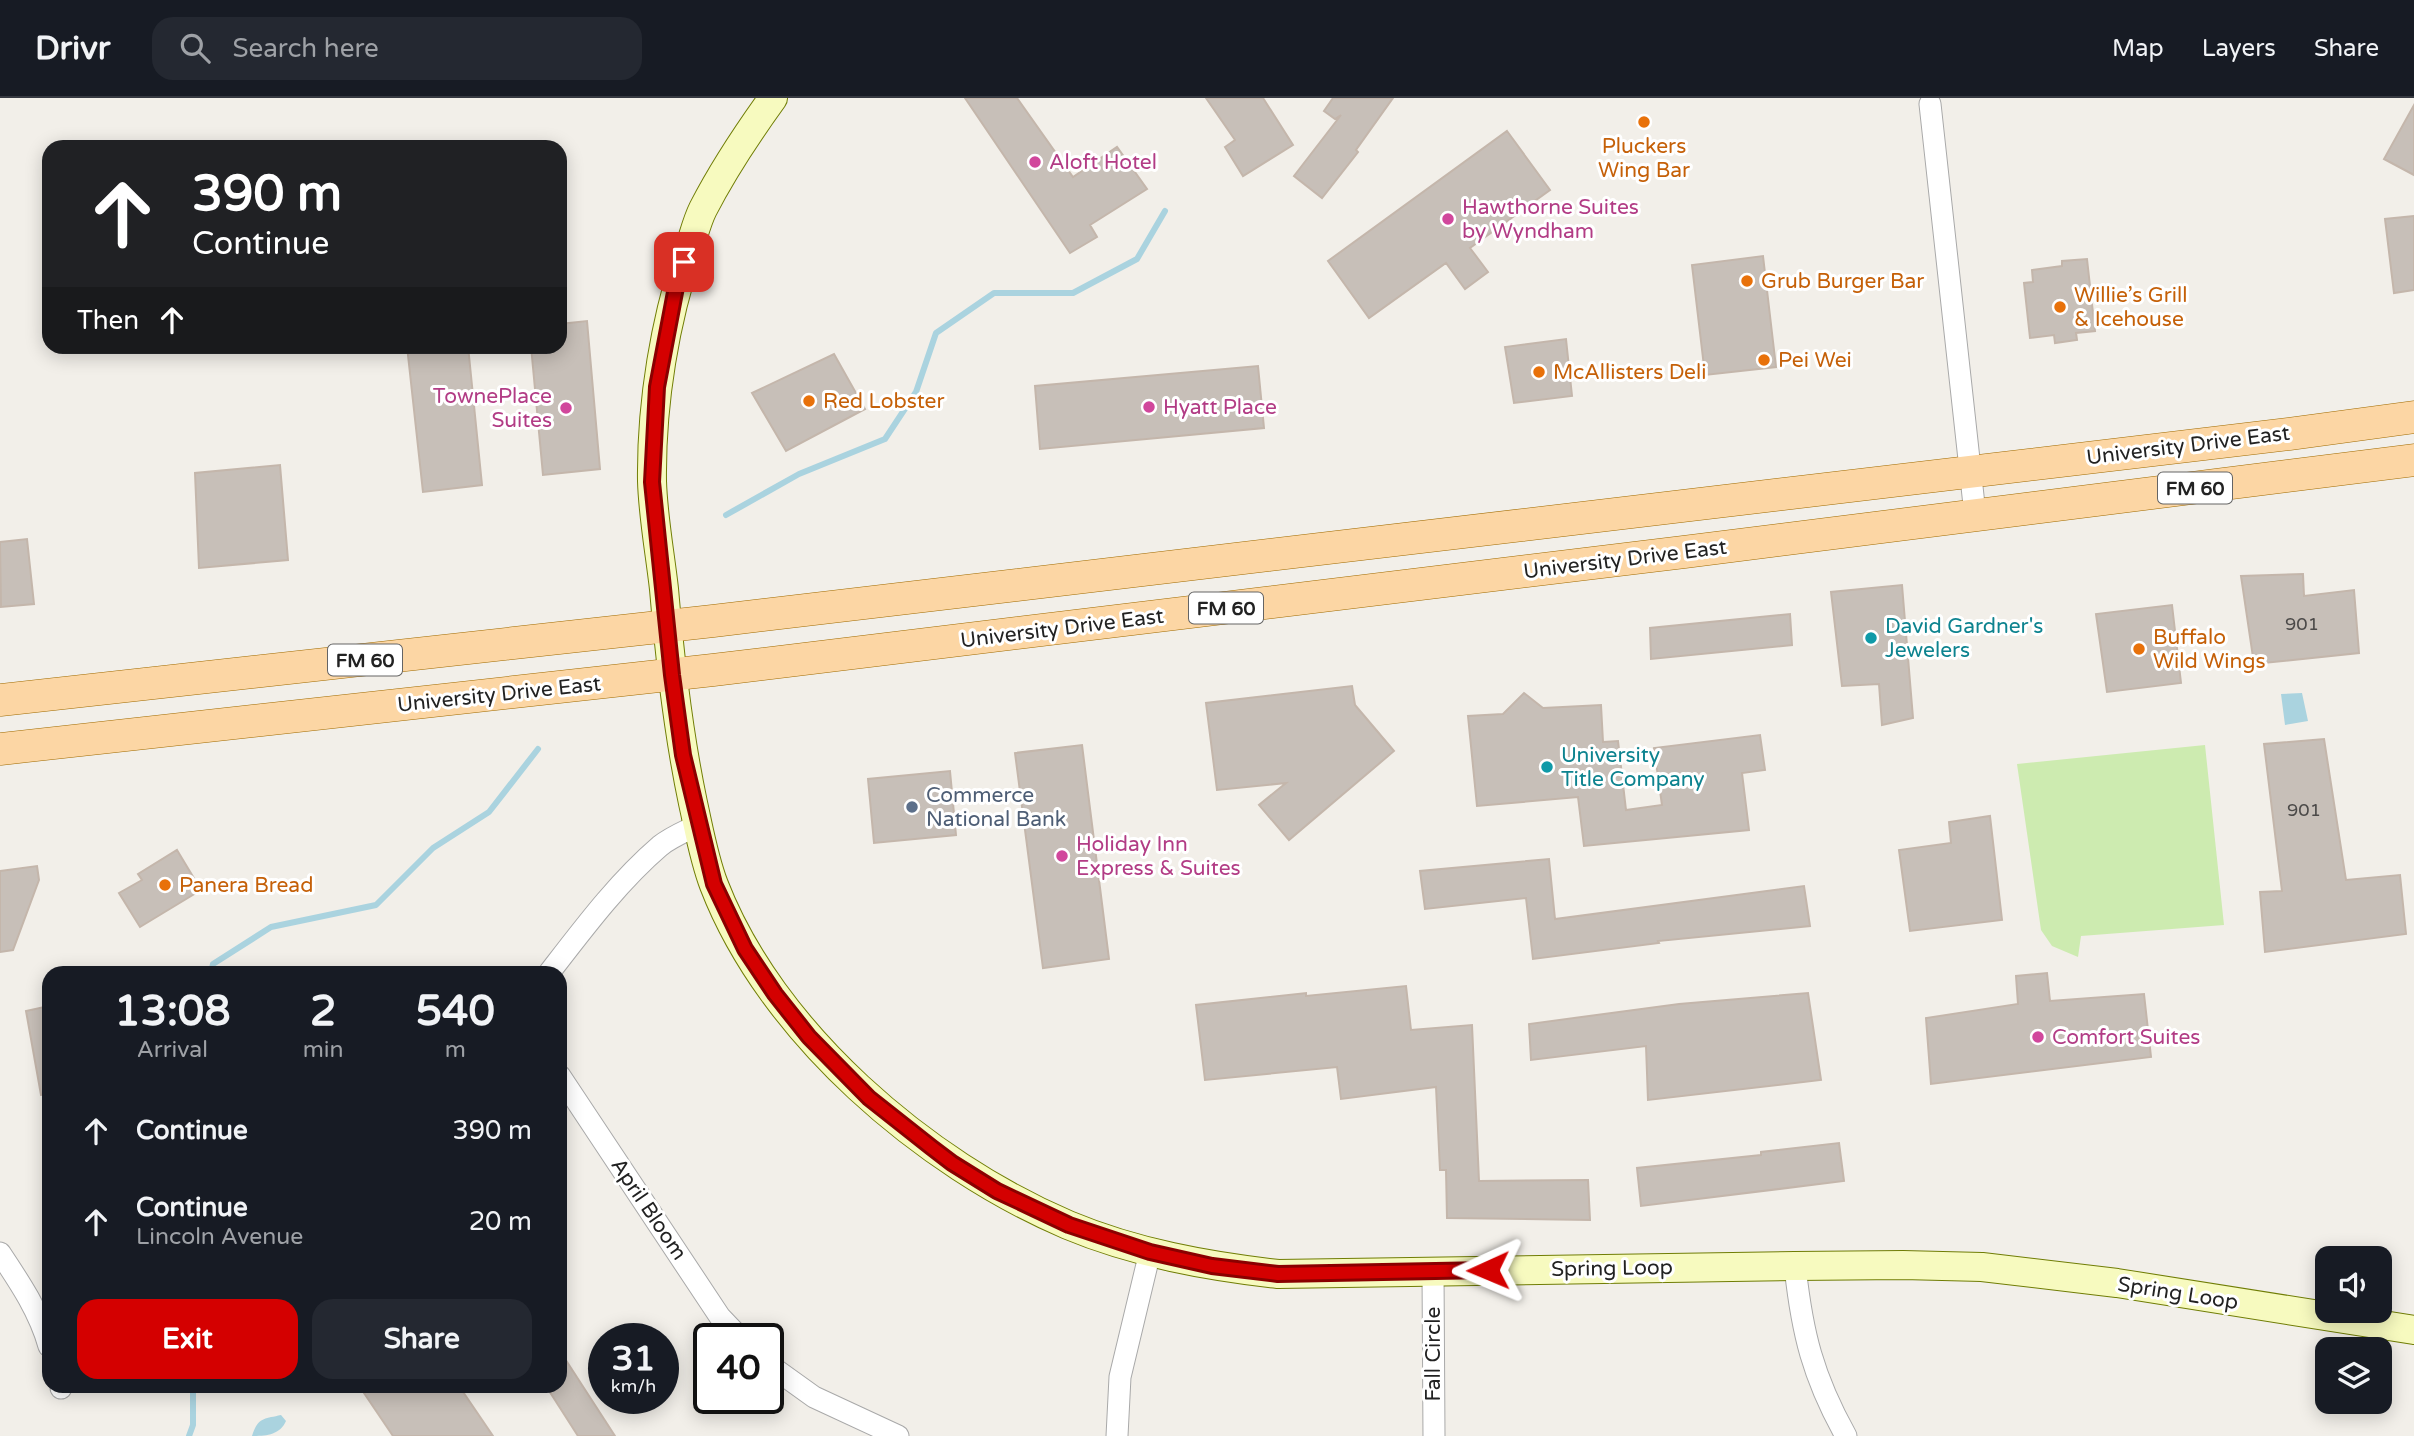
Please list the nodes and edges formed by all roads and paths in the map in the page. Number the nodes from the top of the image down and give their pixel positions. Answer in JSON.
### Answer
{"nodes":[{"id":1,"x":773,"y":98,"type":"edge"},
{"id":2,"x":1930,"y":104,"type":"dead end"},
{"id":3,"x":2407,"y":418,"type":"edge"},
{"id":4,"x":2414,"y":460,"type":"edge"},
{"id":5,"x":2354,"y":468,"type":"junction"},
{"id":6,"x":1971,"y":471,"type":"junction"},
{"id":7,"x":1975,"y":514,"type":"junction"},
{"id":8,"x":1402,"y":539,"type":"junction"},
{"id":9,"x":1410,"y":586,"type":"junction"},
{"id":10,"x":667,"y":626,"type":"junction"},
{"id":11,"x":672,"y":675,"type":"junction"},
{"id":12,"x":0,"y":700,"type":"edge"},
{"id":13,"x":0,"y":749,"type":"edge"},
{"id":14,"x":698,"y":825,"type":"junction"},
{"id":15,"x":554,"y":966,"type":"edge"},
{"id":16,"x":567,"y":1087,"type":"edge"},
{"id":17,"x":1150,"y":1252,"type":"junction"},
{"id":18,"x":0,"y":1253,"type":"edge"},
{"id":19,"x":1795,"y":1266,"type":"junction"},
{"id":20,"x":1433,"y":1271,"type":"junction"},
{"id":21,"x":42,"y":1323,"type":"edge"},
{"id":22,"x":726,"y":1323,"type":"edge"},
{"id":23,"x":2414,"y":1330,"type":"edge"},
{"id":24,"x":784,"y":1375,"type":"edge"},
{"id":25,"x":898,"y":1436,"type":"edge"},
{"id":26,"x":1117,"y":1436,"type":"edge"},
{"id":27,"x":1434,"y":1436,"type":"edge"},
{"id":28,"x":1846,"y":1436,"type":"edge"}],
"edges":[{"from":1,"to":10,"type":"street","name":"Spring Loop"},
{"from":2,"to":6,"type":"street"},
{"from":3,"to":5,"type":"main road"},
{"from":3,"to":6,"type":"main road","name":"University Drive East","number":"FM 60"},
{"from":4,"to":5,"type":"main road","name":"University Drive East","number":"FM 60"},
{"from":5,"to":7,"type":"main road","name":"University Drive East","number":"FM 60"},
{"from":6,"to":7,"type":"street"},
{"from":6,"to":8,"type":"main road","name":"University Drive East","number":"FM 60"},
{"from":7,"to":9,"type":"main road","name":"University Drive East","number":"FM 60"},
{"from":8,"to":9,"type":"main road"},
{"from":8,"to":10,"type":"main road","name":"University Drive East","number":"FM 60"},
{"from":9,"to":11,"type":"main road","name":"University Drive East","number":"FM 60"},
{"from":10,"to":11,"type":"street","name":"Spring Loop"},
{"from":10,"to":12,"type":"main road","name":"University Drive East","number":"FM 60"},
{"from":11,"to":13,"type":"main road","name":"University Drive East","number":"FM 60"},
{"from":11,"to":14,"type":"street","name":"Spring Loop"},
{"from":14,"to":15,"type":"street"},
{"from":14,"to":17,"type":"street","name":"Spring Loop"},
{"from":16,"to":22,"type":"street","name":"April Bloom"},
{"from":17,"to":20,"type":"street","name":"Spring Loop"},
{"from":17,"to":26,"type":"street"},
{"from":18,"to":21,"type":"street"},
{"from":19,"to":20,"type":"street","name":"Spring Loop"},
{"from":19,"to":23,"type":"street","name":"Spring Loop"},
{"from":19,"to":28,"type":"street"},
{"from":20,"to":27,"type":"street","name":"Fall Circle"},
{"from":24,"to":25,"type":"street"}]}
